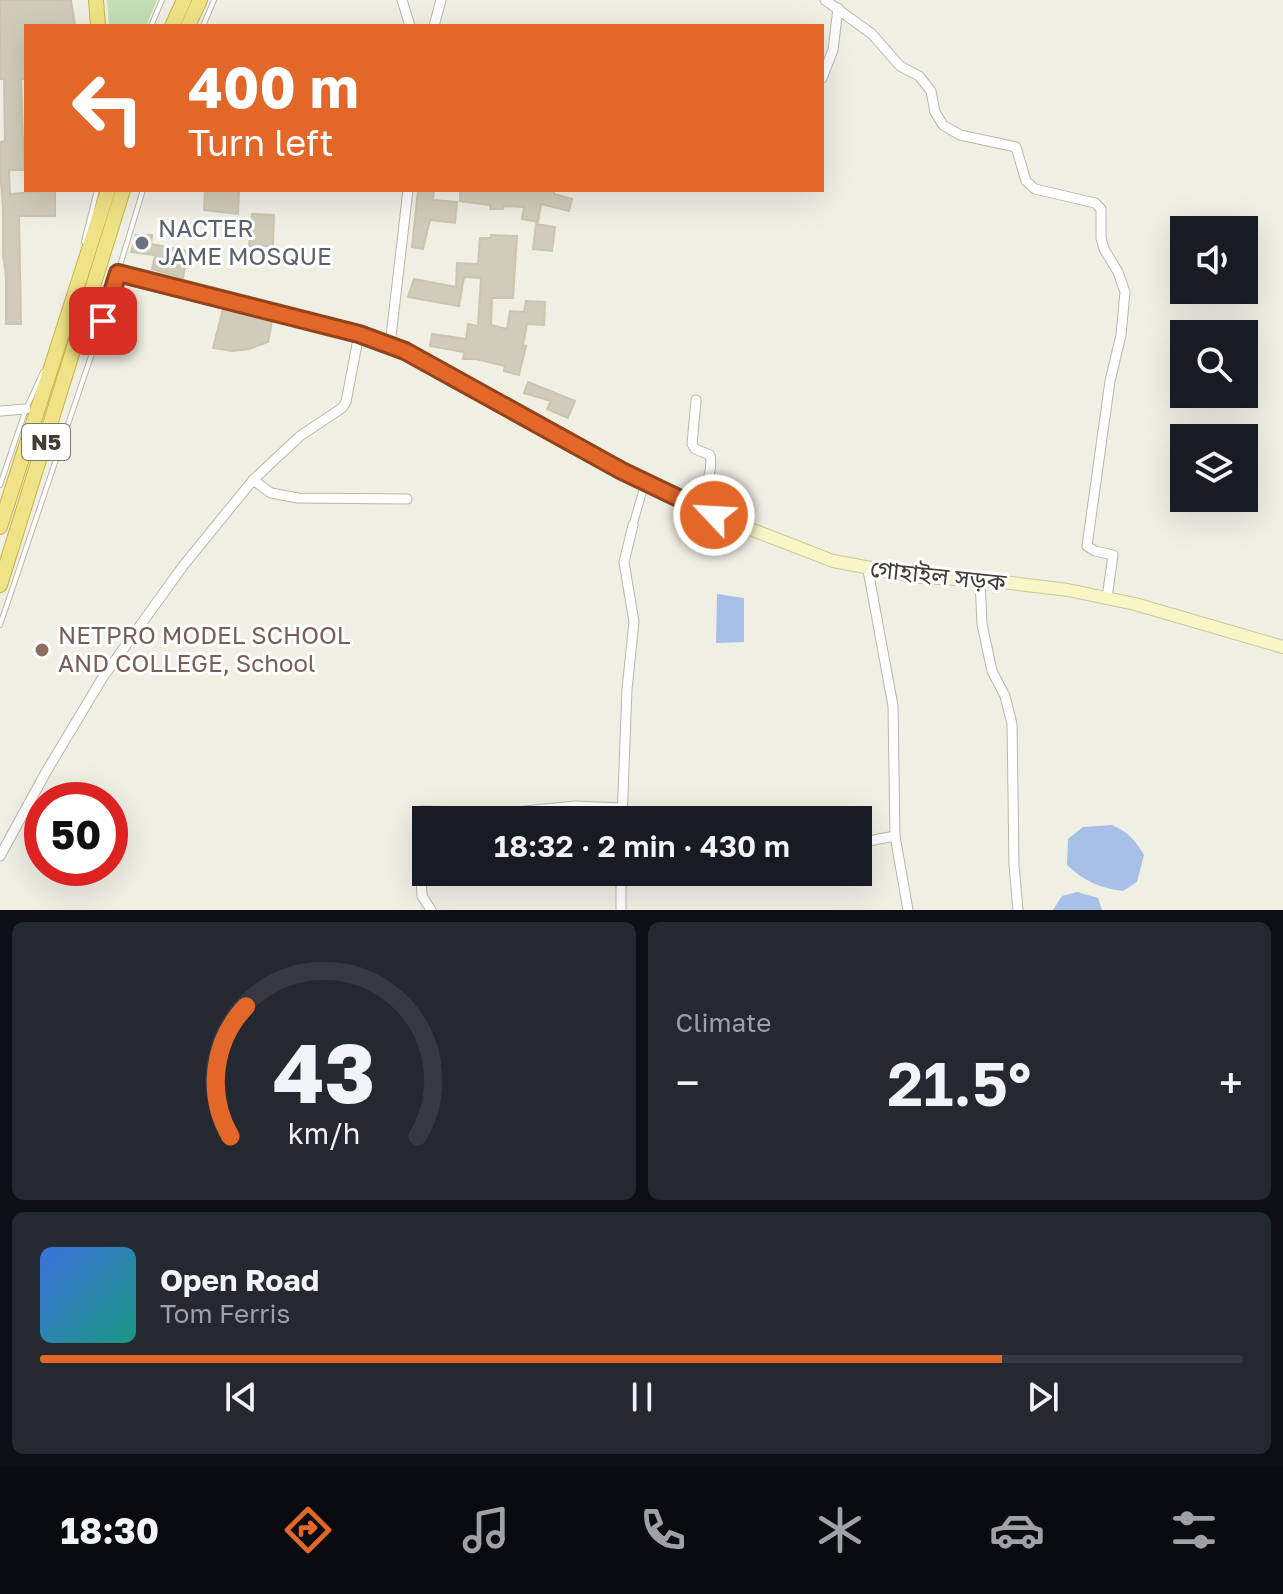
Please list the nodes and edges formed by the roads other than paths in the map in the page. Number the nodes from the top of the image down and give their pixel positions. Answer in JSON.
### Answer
{"nodes":[{"id":1,"x":96,"y":0,"type":"edge"},
{"id":2,"x":162,"y":0,"type":"edge"},
{"id":3,"x":184,"y":0,"type":"edge"},
{"id":4,"x":200,"y":0,"type":"edge"},
{"id":5,"x":214,"y":0,"type":"edge"},
{"id":6,"x":402,"y":0,"type":"edge"},
{"id":7,"x":441,"y":0,"type":"edge"},
{"id":8,"x":825,"y":0,"type":"edge"},
{"id":9,"x":838,"y":8,"type":"junction"},
{"id":10,"x":98,"y":24,"type":"edge"},
{"id":11,"x":152,"y":24,"type":"edge"},
{"id":12,"x":173,"y":24,"type":"edge"},
{"id":13,"x":189,"y":24,"type":"edge"},
{"id":14,"x":204,"y":24,"type":"edge"},
{"id":15,"x":409,"y":24,"type":"edge"},
{"id":16,"x":435,"y":24,"type":"edge"},
{"id":17,"x":824,"y":73,"type":"edge"},
{"id":18,"x":96,"y":192,"type":"edge"},
{"id":19,"x":108,"y":192,"type":"edge"},
{"id":20,"x":122,"y":192,"type":"edge"},
{"id":21,"x":142,"y":192,"type":"edge"},
{"id":22,"x":408,"y":192,"type":"edge"},
{"id":23,"x":118,"y":273,"type":"junction"},
{"id":24,"x":83,"y":296,"type":"junction"},
{"id":25,"x":359,"y":334,"type":"junction"},
{"id":26,"x":390,"y":345,"type":"junction"},
{"id":27,"x":696,"y":400,"type":"dead end"},
{"id":28,"x":26,"y":409,"type":"junction"},
{"id":29,"x":0,"y":411,"type":"edge"},
{"id":30,"x":253,"y":480,"type":"junction"},
{"id":31,"x":645,"y":483,"type":"junction"},
{"id":32,"x":0,"y":485,"type":"edge"},
{"id":33,"x":407,"y":499,"type":"dead end"},
{"id":34,"x":697,"y":507,"type":"junction"},
{"id":35,"x":633,"y":525,"type":"joint"},
{"id":36,"x":0,"y":527,"type":"edge"},
{"id":37,"x":868,"y":570,"type":"junction"},
{"id":38,"x":980,"y":580,"type":"junction"},
{"id":39,"x":0,"y":585,"type":"edge"},
{"id":40,"x":1107,"y":598,"type":"junction"},
{"id":41,"x":0,"y":625,"type":"edge"},
{"id":42,"x":1283,"y":647,"type":"edge"},
{"id":43,"x":622,"y":806,"type":"edge"},
{"id":44,"x":895,"y":836,"type":"junction"},
{"id":45,"x":872,"y":840,"type":"edge"},
{"id":46,"x":0,"y":856,"type":"edge"},
{"id":47,"x":422,"y":886,"type":"edge"},
{"id":48,"x":621,"y":886,"type":"edge"},
{"id":49,"x":431,"y":910,"type":"edge"},
{"id":50,"x":621,"y":910,"type":"edge"},
{"id":51,"x":908,"y":910,"type":"edge"},
{"id":52,"x":1018,"y":910,"type":"edge"}],
"edges":[{"from":1,"to":10,"type":"highway"},
{"from":2,"to":11,"type":"lane"},
{"from":3,"to":12,"type":"highway"},
{"from":4,"to":13,"type":"highway"},
{"from":5,"to":14,"type":"lane"},
{"from":6,"to":15,"type":"street"},
{"from":7,"to":16,"type":"street"},
{"from":8,"to":9,"type":"street"},
{"from":9,"to":17,"type":"street"},
{"from":9,"to":40,"type":"street"},
{"from":18,"to":28,"type":"lane"},
{"from":19,"to":24,"type":"highway","number":"N5"},
{"from":20,"to":24,"type":"highway","number":"N5"},
{"from":21,"to":23,"type":"lane"},
{"from":22,"to":26,"type":"street"},
{"from":23,"to":25,"type":"main road","name":"গোহাইল সড়ক"},
{"from":23,"to":41,"type":"lane"},
{"from":24,"to":36,"type":"highway"},
{"from":24,"to":39,"type":"highway","number":"N5"},
{"from":25,"to":26,"type":"main road","name":"গোহাইল সড়ক"},
{"from":25,"to":30,"type":"street"},
{"from":26,"to":31,"type":"main road","name":"গোহাইল সড়ক"},
{"from":27,"to":34,"type":"street"},
{"from":28,"to":29,"type":"street"},
{"from":28,"to":32,"type":"lane"},
{"from":30,"to":33,"type":"street"},
{"from":30,"to":46,"type":"street"},
{"from":31,"to":34,"type":"main road","name":"গোহাইল সড়ক"},
{"from":31,"to":35,"type":"street"},
{"from":34,"to":37,"type":"main road","name":"গোহাইল সড়ক"},
{"from":35,"to":43,"type":"street"},
{"from":37,"to":38,"type":"main road","name":"গোহাইল সড়ক"},
{"from":37,"to":44,"type":"street"},
{"from":38,"to":40,"type":"main road","name":"গোহাইল সড়ক"},
{"from":38,"to":52,"type":"street"},
{"from":40,"to":42,"type":"main road","name":"গোহাইল সড়ক"},
{"from":44,"to":45,"type":"street"},
{"from":44,"to":51,"type":"street"},
{"from":47,"to":49,"type":"street"},
{"from":48,"to":50,"type":"street"}]}
